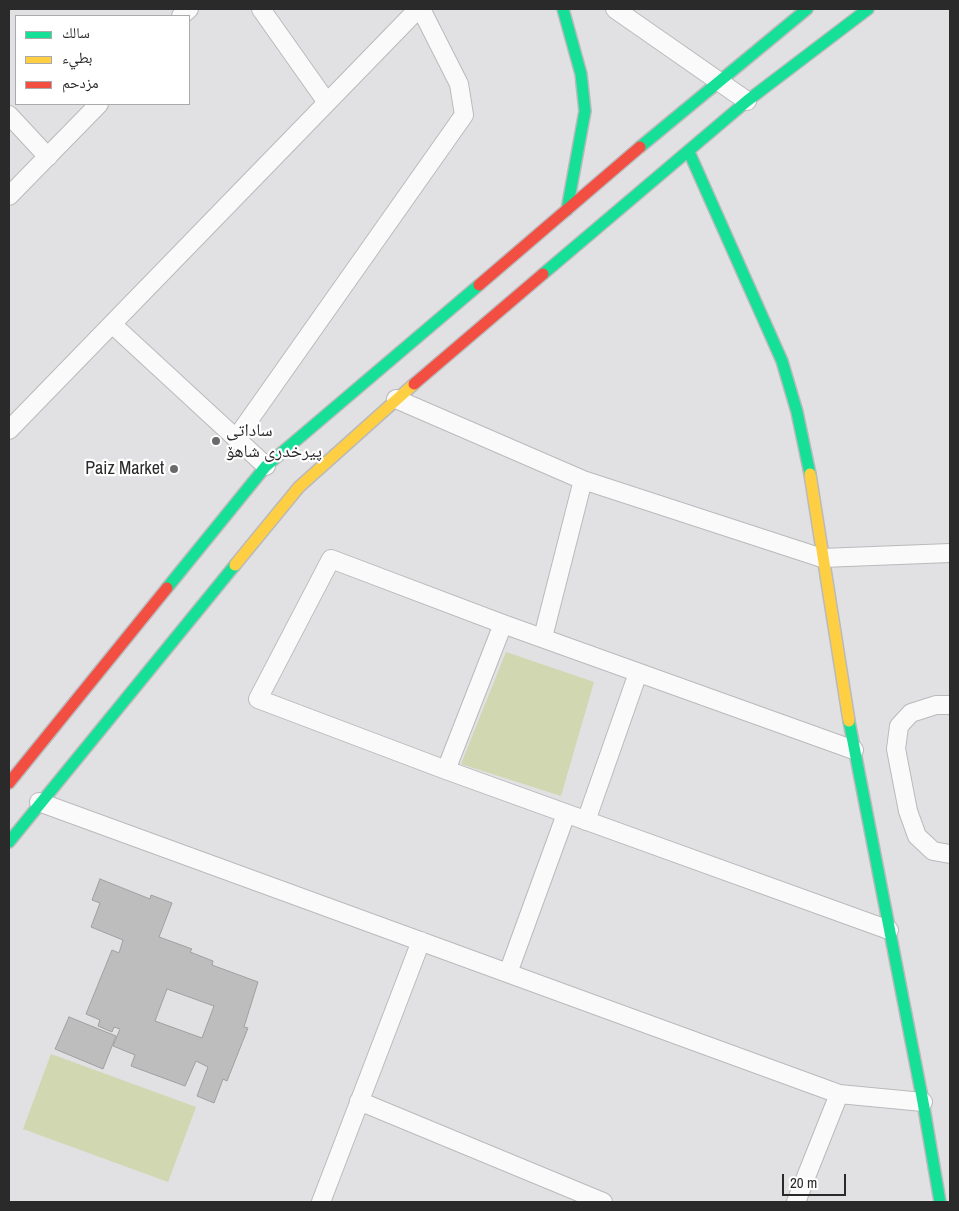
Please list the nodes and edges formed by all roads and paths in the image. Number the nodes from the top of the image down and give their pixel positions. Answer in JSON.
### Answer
{"nodes":[{"id":1,"x":261,"y":9,"type":"edge"},
{"id":2,"x":420,"y":9,"type":"edge"},
{"id":3,"x":563,"y":9,"type":"edge"},
{"id":4,"x":615,"y":9,"type":"edge"},
{"id":5,"x":806,"y":9,"type":"edge"},
{"id":6,"x":868,"y":9,"type":"edge"},
{"id":7,"x":718,"y":81,"type":"junction"},
{"id":8,"x":326,"y":101,"type":"junction"},
{"id":9,"x":747,"y":101,"type":"junction"},
{"id":10,"x":97,"y":105,"type":"edge"},
{"id":11,"x":9,"y":115,"type":"edge"},
{"id":12,"x":689,"y":152,"type":"junction"},
{"id":13,"x":48,"y":157,"type":"junction"},
{"id":14,"x":9,"y":196,"type":"edge"},
{"id":15,"x":567,"y":210,"type":"junction"},
{"id":16,"x":112,"y":324,"type":"junction"},
{"id":17,"x":396,"y":399,"type":"junction"},
{"id":18,"x":9,"y":430,"type":"edge"},
{"id":19,"x":237,"y":437,"type":"junction"},
{"id":20,"x":266,"y":466,"type":"junction"},
{"id":21,"x":584,"y":480,"type":"junction"},
{"id":22,"x":950,"y":553,"type":"edge"},
{"id":23,"x":822,"y":558,"type":"junction"},
{"id":24,"x":503,"y":624,"type":"junction"},
{"id":25,"x":543,"y":637,"type":"junction"},
{"id":26,"x":638,"y":673,"type":"junction"},
{"id":27,"x":950,"y":705,"type":"edge"},
{"id":28,"x":854,"y":750,"type":"junction"},
{"id":29,"x":446,"y":770,"type":"junction"},
{"id":30,"x":9,"y":783,"type":"edge"},
{"id":31,"x":39,"y":802,"type":"junction"},
{"id":32,"x":566,"y":814,"type":"junction"},
{"id":33,"x":586,"y":821,"type":"junction"},
{"id":34,"x":9,"y":842,"type":"edge"},
{"id":35,"x":950,"y":854,"type":"edge"},
{"id":36,"x":889,"y":930,"type":"junction"},
{"id":37,"x":421,"y":941,"type":"junction"},
{"id":38,"x":508,"y":973,"type":"junction"},
{"id":39,"x":839,"y":1094,"type":"junction"},
{"id":40,"x":360,"y":1102,"type":"junction"},
{"id":41,"x":923,"y":1102,"type":"junction"},
{"id":42,"x":321,"y":1202,"type":"edge"},
{"id":43,"x":603,"y":1202,"type":"edge"},
{"id":44,"x":796,"y":1202,"type":"edge"},
{"id":45,"x":940,"y":1202,"type":"edge"}],
"edges":[{"from":1,"to":8,"type":"street"},
{"from":2,"to":8,"type":"street"},
{"from":2,"to":19,"type":"street"},
{"from":3,"to":15,"type":"street"},
{"from":4,"to":7,"type":"street"},
{"from":5,"to":7,"type":"street"},
{"from":6,"to":9,"type":"street"},
{"from":7,"to":9,"type":"street"},
{"from":7,"to":15,"type":"street"},
{"from":8,"to":16,"type":"street"},
{"from":9,"to":12,"type":"street"},
{"from":10,"to":13,"type":"street"},
{"from":11,"to":13,"type":"street"},
{"from":12,"to":17,"type":"street"},
{"from":12,"to":23,"type":"street"},
{"from":13,"to":14,"type":"street"},
{"from":15,"to":20,"type":"street"},
{"from":16,"to":18,"type":"street"},
{"from":16,"to":19,"type":"street"},
{"from":17,"to":21,"type":"street"},
{"from":17,"to":31,"type":"street"},
{"from":19,"to":20,"type":"street"},
{"from":20,"to":30,"type":"street"},
{"from":21,"to":23,"type":"street"},
{"from":21,"to":25,"type":"street"},
{"from":22,"to":23,"type":"street"},
{"from":23,"to":28,"type":"street"},
{"from":24,"to":25,"type":"street"},
{"from":24,"to":29,"type":"street"},
{"from":24,"to":29,"type":"street"},
{"from":25,"to":26,"type":"street"},
{"from":26,"to":28,"type":"street"},
{"from":26,"to":33,"type":"street"},
{"from":27,"to":35,"type":"street"},
{"from":28,"to":36,"type":"street"},
{"from":29,"to":32,"type":"street"},
{"from":31,"to":34,"type":"street"},
{"from":31,"to":37,"type":"street"},
{"from":32,"to":33,"type":"street"},
{"from":32,"to":38,"type":"street"},
{"from":33,"to":36,"type":"street"},
{"from":36,"to":41,"type":"street"},
{"from":37,"to":38,"type":"street"},
{"from":37,"to":40,"type":"street"},
{"from":38,"to":39,"type":"street"},
{"from":39,"to":41,"type":"street"},
{"from":39,"to":44,"type":"street"},
{"from":40,"to":42,"type":"street"},
{"from":40,"to":43,"type":"street"},
{"from":41,"to":45,"type":"street"}]}
